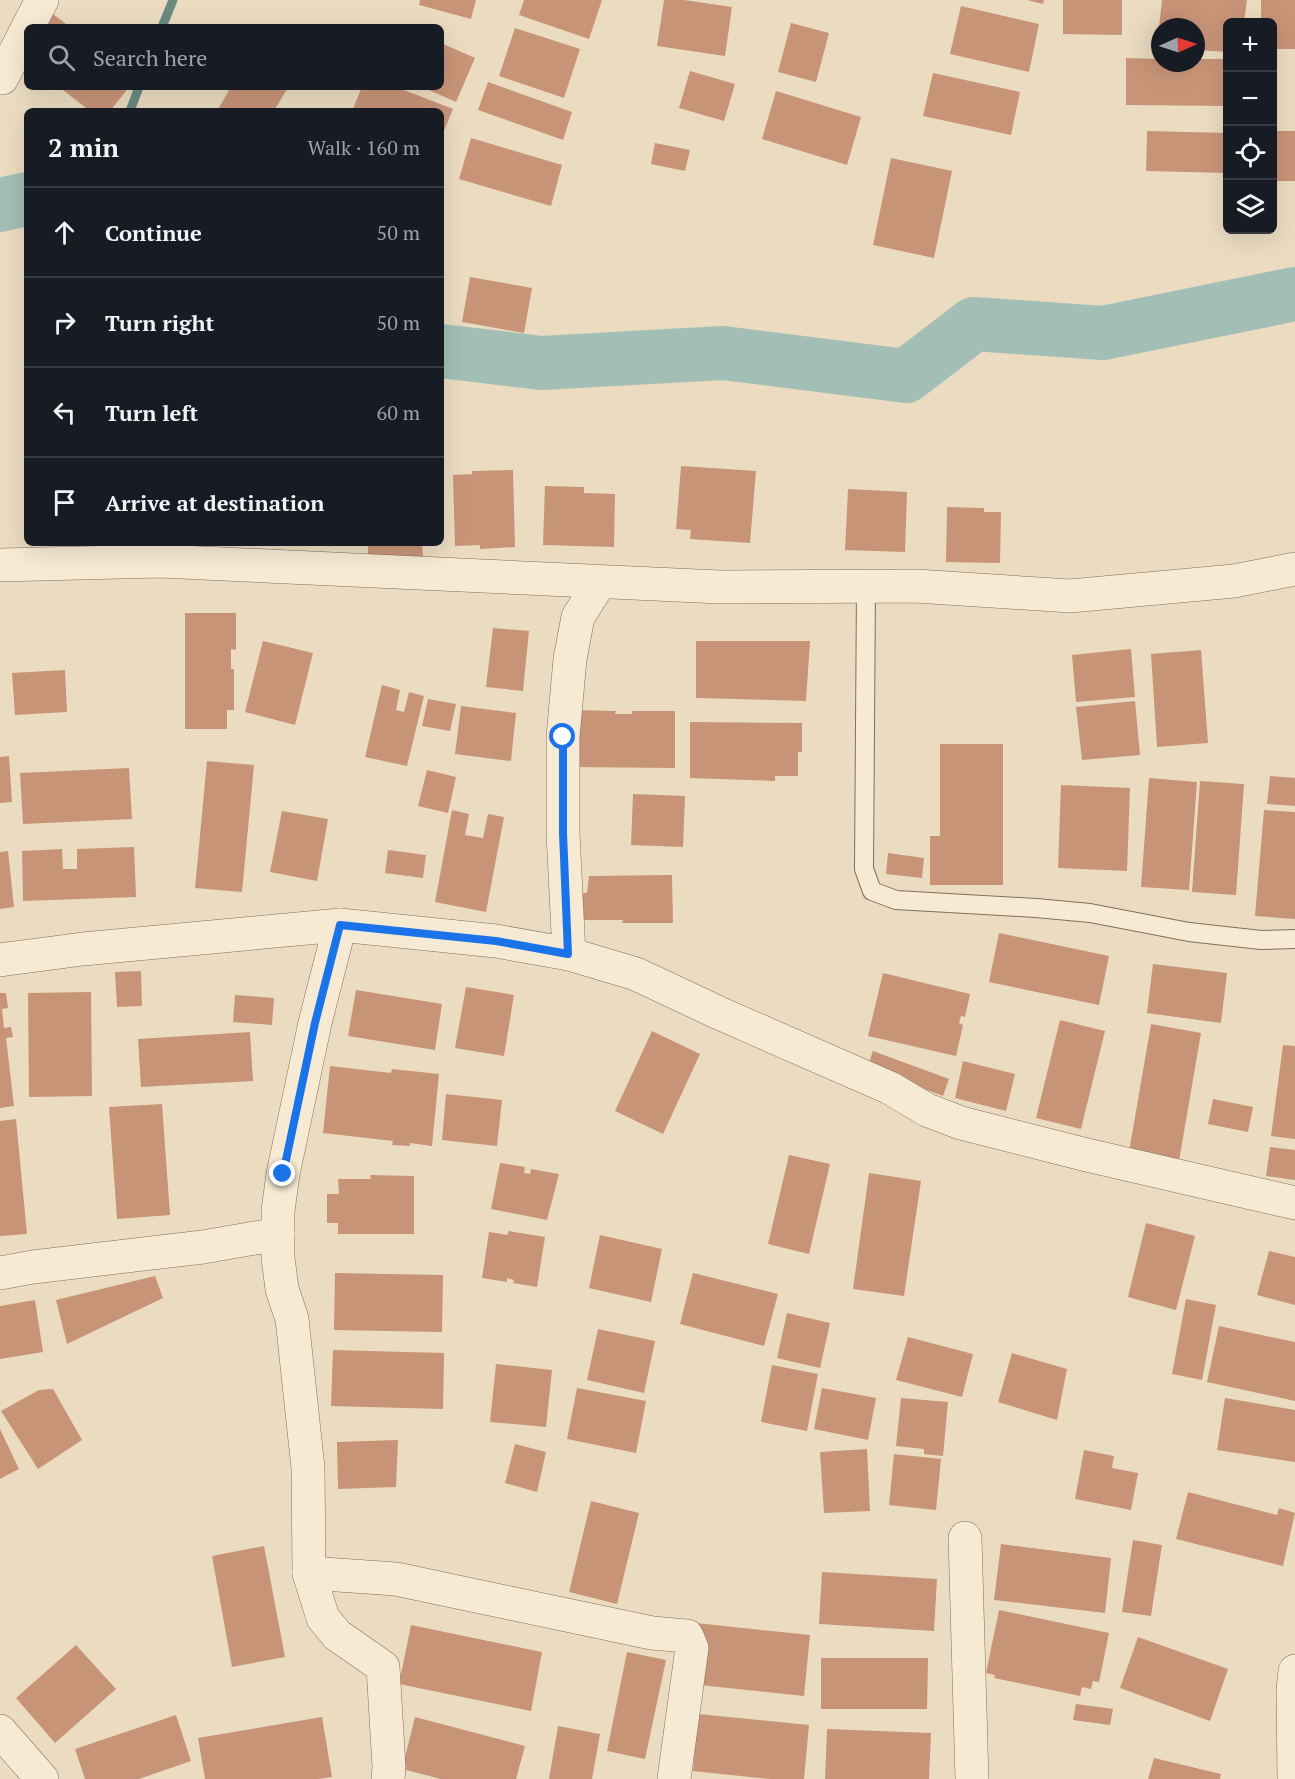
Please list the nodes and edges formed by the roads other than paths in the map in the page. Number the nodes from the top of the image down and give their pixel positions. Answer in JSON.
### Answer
{"nodes":[{"id":1,"x":42,"y":0,"type":"edge"},
{"id":2,"x":30,"y":24,"type":"edge"},
{"id":3,"x":24,"y":36,"type":"edge"},
{"id":4,"x":2,"y":78,"type":"dead end"},
{"id":5,"x":0,"y":565,"type":"edge"},
{"id":6,"x":1295,"y":569,"type":"edge"},
{"id":7,"x":600,"y":582,"type":"junction"},
{"id":8,"x":866,"y":586,"type":"junction"},
{"id":9,"x":340,"y":925,"type":"junction"},
{"id":10,"x":1295,"y":939,"type":"edge"},
{"id":11,"x":568,"y":954,"type":"junction"},
{"id":12,"x":0,"y":960,"type":"edge"},
{"id":13,"x":1295,"y":1203,"type":"edge"},
{"id":14,"x":278,"y":1234,"type":"junction"},
{"id":15,"x":0,"y":1273,"type":"edge"},
{"id":16,"x":965,"y":1538,"type":"dead end"},
{"id":17,"x":309,"y":1573,"type":"junction"},
{"id":18,"x":1295,"y":1671,"type":"edge"},
{"id":19,"x":0,"y":1731,"type":"edge"},
{"id":20,"x":42,"y":1779,"type":"edge"},
{"id":21,"x":388,"y":1779,"type":"edge"},
{"id":22,"x":674,"y":1779,"type":"edge"},
{"id":23,"x":972,"y":1779,"type":"edge"},
{"id":24,"x":1294,"y":1779,"type":"edge"}],
"edges":[{"from":1,"to":2,"type":"street"},
{"from":3,"to":4,"type":"street"},
{"from":5,"to":7,"type":"street"},
{"from":6,"to":8,"type":"street"},
{"from":7,"to":8,"type":"street"},
{"from":7,"to":11,"type":"street"},
{"from":8,"to":10,"type":"lane"},
{"from":9,"to":11,"type":"street"},
{"from":9,"to":12,"type":"street"},
{"from":9,"to":14,"type":"street"},
{"from":11,"to":13,"type":"street"},
{"from":14,"to":15,"type":"street"},
{"from":14,"to":17,"type":"street"},
{"from":16,"to":23,"type":"street"},
{"from":17,"to":21,"type":"street"},
{"from":17,"to":22,"type":"street"},
{"from":18,"to":24,"type":"street"},
{"from":19,"to":20,"type":"street"}]}
